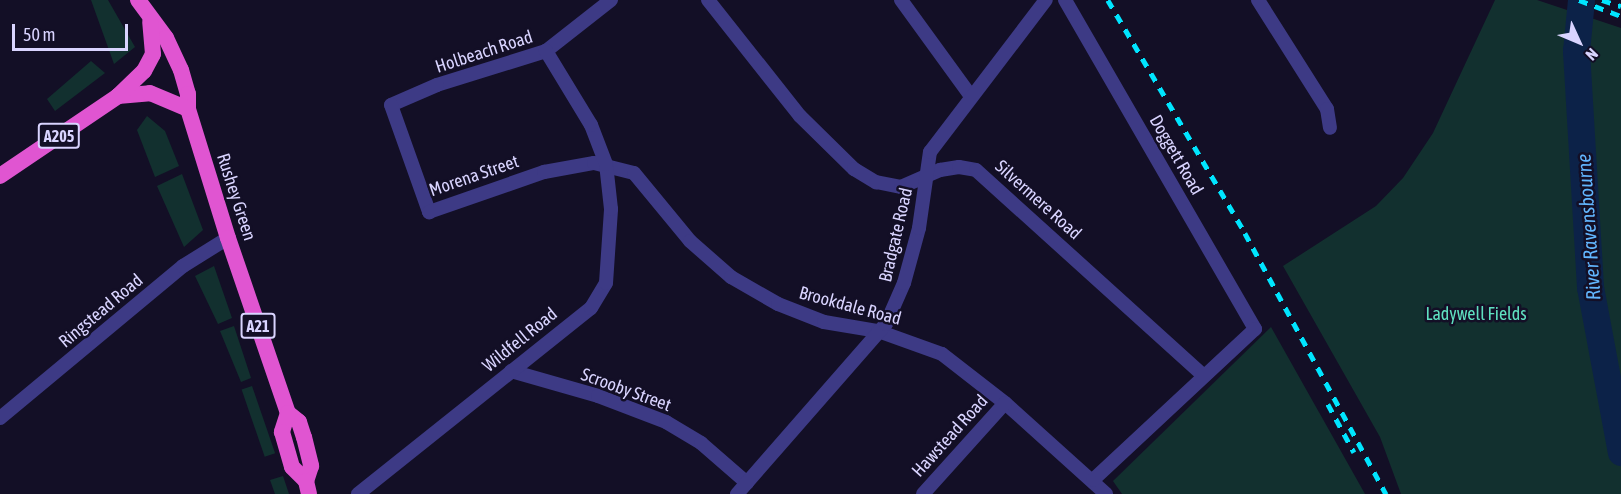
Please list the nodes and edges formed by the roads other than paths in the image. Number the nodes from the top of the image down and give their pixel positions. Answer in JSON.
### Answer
{"nodes":[{"id":1,"x":138,"y":0,"type":"edge"},
{"id":2,"x":611,"y":0,"type":"edge"},
{"id":3,"x":708,"y":0,"type":"edge"},
{"id":4,"x":900,"y":0,"type":"edge"},
{"id":5,"x":1046,"y":0,"type":"edge"},
{"id":6,"x":1065,"y":0,"type":"edge"},
{"id":7,"x":1258,"y":0,"type":"edge"},
{"id":8,"x":150,"y":22,"type":"junction"},
{"id":9,"x":546,"y":51,"type":"junction"},
{"id":10,"x":970,"y":95,"type":"junction"},
{"id":11,"x":118,"y":96,"type":"junction"},
{"id":12,"x":391,"y":105,"type":"joint"},
{"id":13,"x":188,"y":109,"type":"junction"},
{"id":14,"x":1330,"y":128,"type":"dead end"},
{"id":15,"x":606,"y":164,"type":"junction"},
{"id":16,"x":0,"y":176,"type":"edge"},
{"id":17,"x":927,"y":177,"type":"junction"},
{"id":18,"x":228,"y":238,"type":"junction"},
{"id":19,"x":878,"y":331,"type":"junction"},
{"id":20,"x":511,"y":371,"type":"junction"},
{"id":21,"x":1204,"y":376,"type":"junction"},
{"id":22,"x":1005,"y":403,"type":"junction"},
{"id":23,"x":0,"y":418,"type":"edge"},
{"id":24,"x":1093,"y":480,"type":"junction"},
{"id":25,"x":747,"y":483,"type":"junction"},
{"id":26,"x":308,"y":488,"type":"edge"},
{"id":27,"x":357,"y":494,"type":"edge"},
{"id":28,"x":737,"y":494,"type":"edge"},
{"id":29,"x":923,"y":494,"type":"edge"},
{"id":30,"x":1106,"y":494,"type":"edge"}],
"edges":[{"from":1,"to":8,"type":"highway","name":"Rushey Green","number":"A205"},
{"from":2,"to":9,"type":"street","name":"Holbeach Road"},
{"from":3,"to":17,"type":"street","name":"Silvermere Road"},
{"from":4,"to":10,"type":"street"},
{"from":5,"to":10,"type":"street","name":"Bradgate Road"},
{"from":6,"to":21,"type":"street","name":"Doggett Road"},
{"from":7,"to":14,"type":"street"},
{"from":8,"to":11,"type":"highway","number":"A205"},
{"from":8,"to":13,"type":"highway","name":"Rushey Green","number":"A21"},
{"from":9,"to":12,"type":"street","name":"Holbeach Road"},
{"from":9,"to":15,"type":"street"},
{"from":10,"to":17,"type":"street","name":"Bradgate Road"},
{"from":11,"to":13,"type":"highway"},
{"from":11,"to":16,"type":"highway","number":"A205"},
{"from":12,"to":15,"type":"street","name":"Morena Street"},
{"from":13,"to":18,"type":"highway","name":"Rushey Green","number":"A21"},
{"from":15,"to":19,"type":"street","name":"Brookdale Road"},
{"from":15,"to":20,"type":"street","name":"Wildfell Road"},
{"from":17,"to":19,"type":"street","name":"Bradgate Road"},
{"from":17,"to":21,"type":"street","name":"Silvermere Road"},
{"from":18,"to":23,"type":"street","name":"Ringstead Road"},
{"from":18,"to":26,"type":"highway","name":"Rushey Green","number":"A21"},
{"from":19,"to":22,"type":"street","name":"Brookdale Road"},
{"from":19,"to":25,"type":"street","name":"Bradgate Road"},
{"from":20,"to":25,"type":"street","name":"Scrooby Street"},
{"from":20,"to":27,"type":"street","name":"Wildfell Road"},
{"from":21,"to":24,"type":"street"},
{"from":22,"to":24,"type":"street","name":"Brookdale Road"},
{"from":22,"to":29,"type":"street","name":"Hawstead Road"},
{"from":24,"to":30,"type":"street","name":"Brookdale Road"},
{"from":25,"to":28,"type":"street","name":"Bradgate Road"}]}
